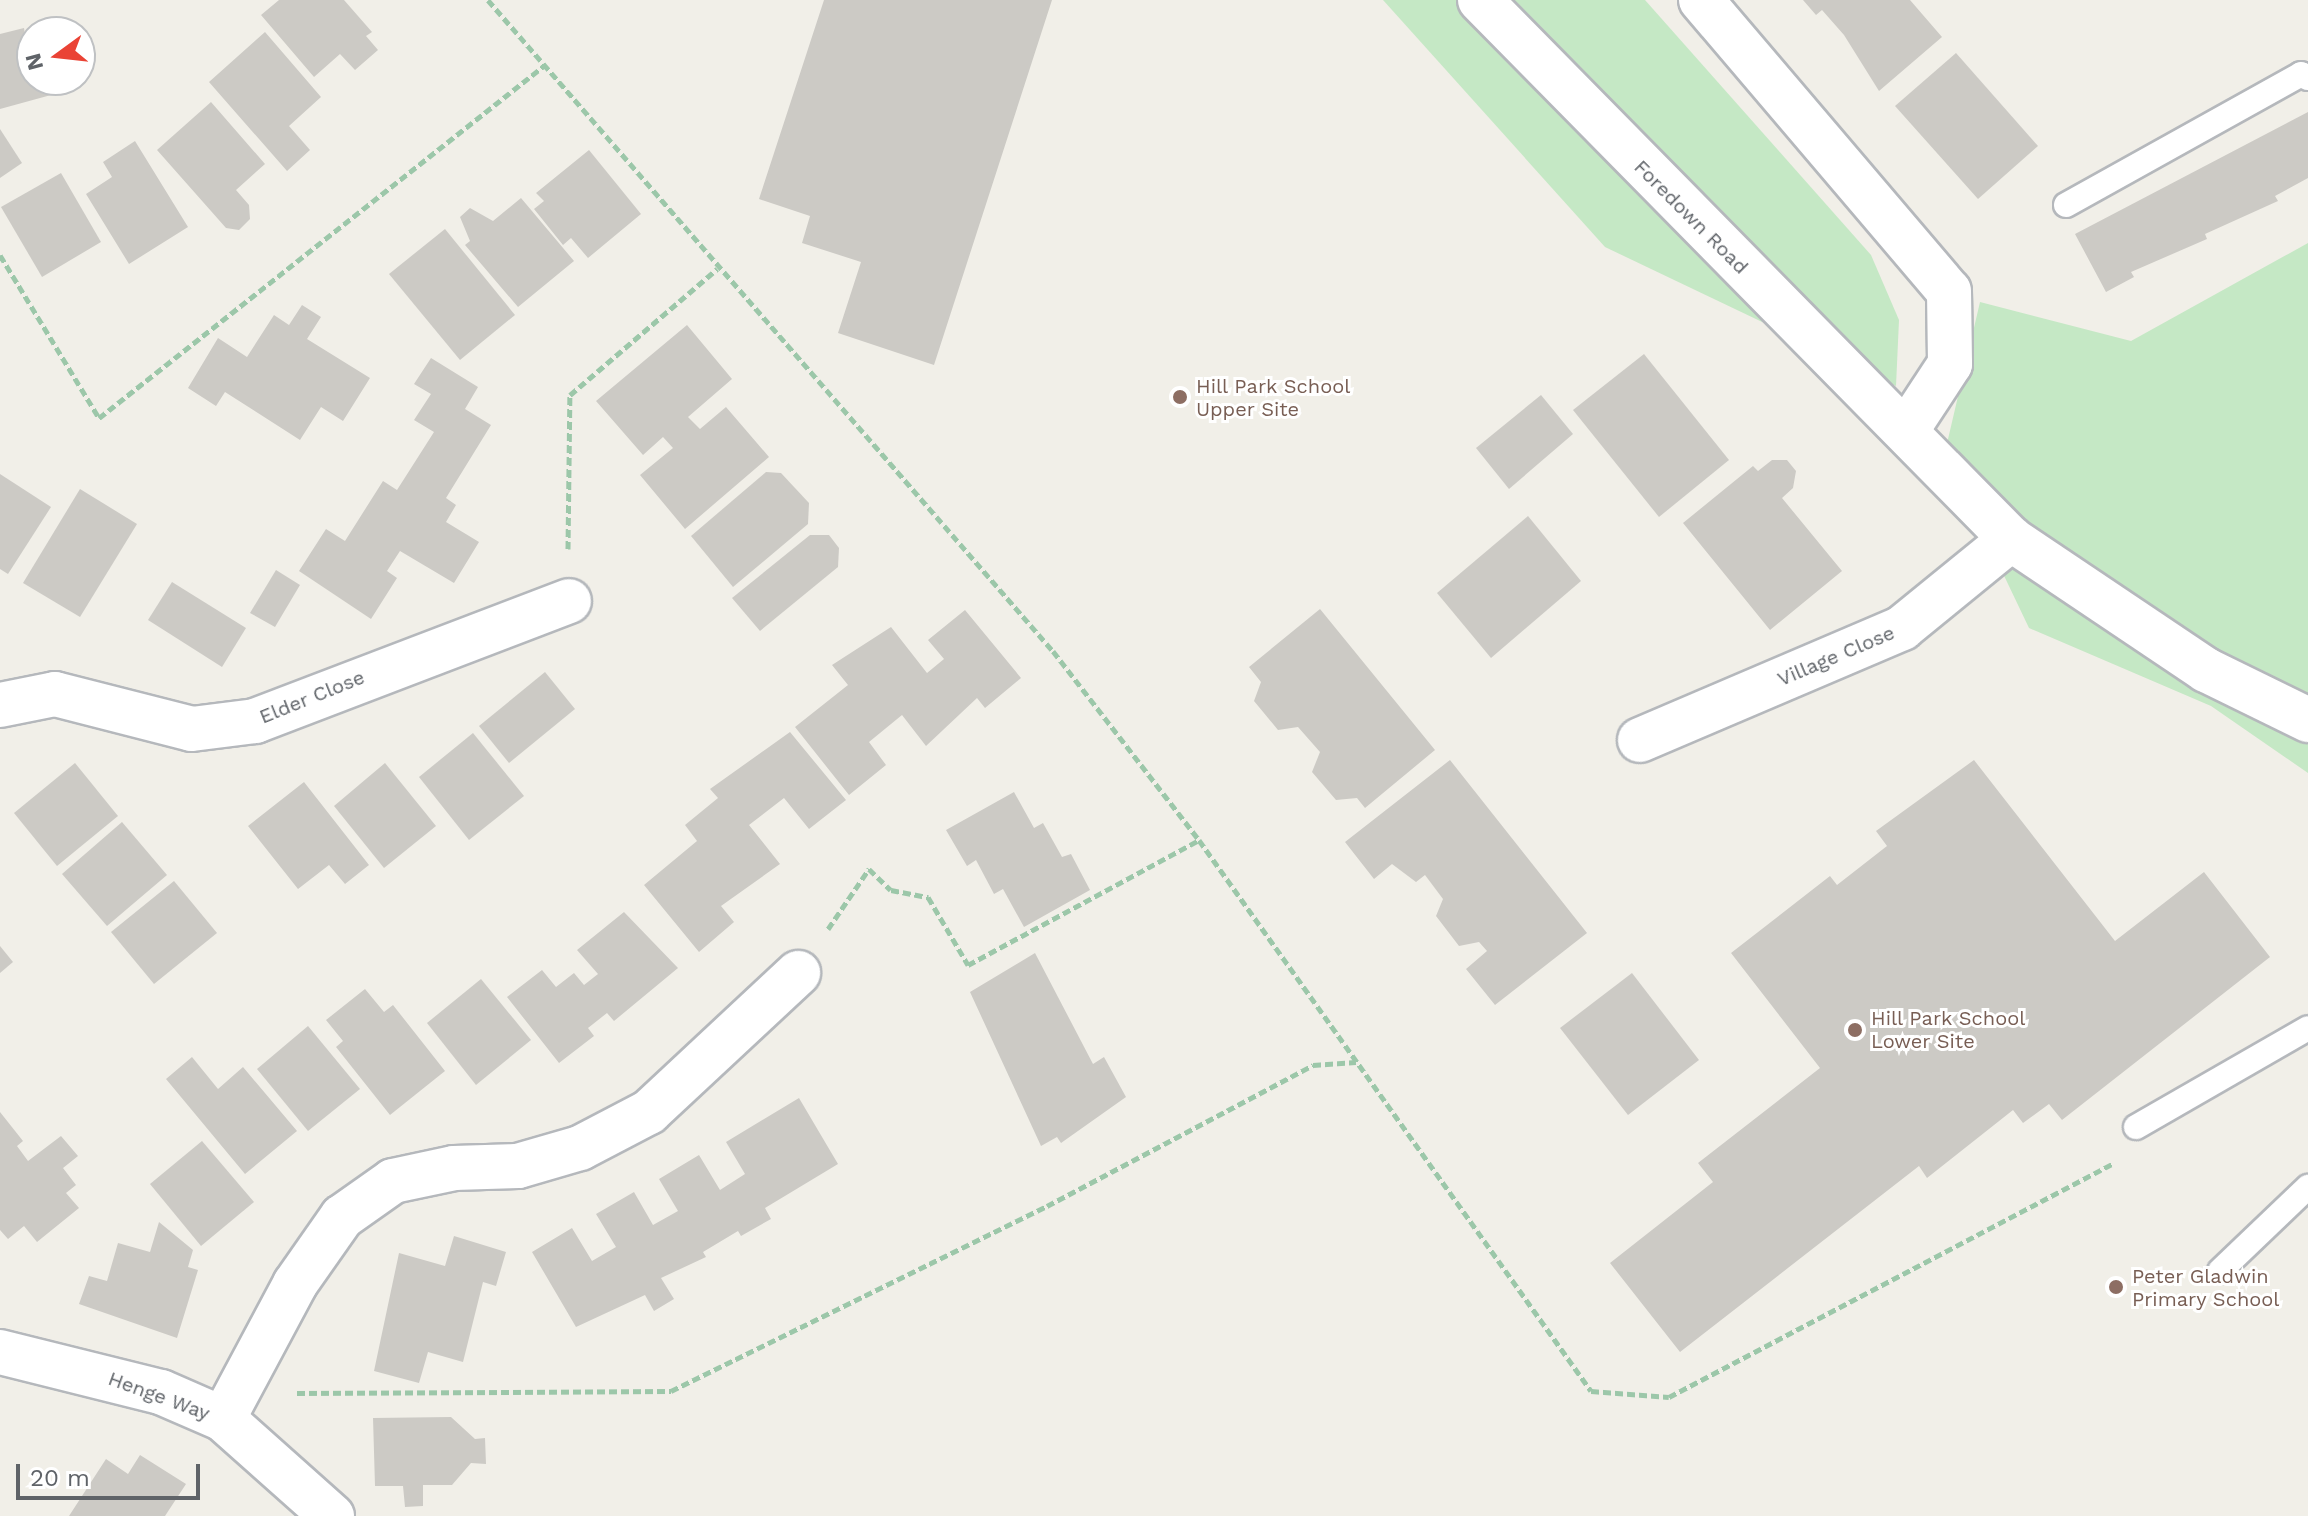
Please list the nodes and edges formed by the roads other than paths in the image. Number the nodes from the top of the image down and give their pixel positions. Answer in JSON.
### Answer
{"nodes":[{"id":1,"x":1480,"y":0,"type":"edge"},
{"id":2,"x":1701,"y":0,"type":"edge"},
{"id":3,"x":2308,"y":78,"type":"edge"},
{"id":4,"x":2066,"y":205,"type":"dead end"},
{"id":5,"x":1906,"y":431,"type":"junction"},
{"id":6,"x":2011,"y":539,"type":"junction"},
{"id":7,"x":569,"y":601,"type":"road end"},
{"id":8,"x":0,"y":705,"type":"edge"},
{"id":9,"x":2308,"y":720,"type":"edge"},
{"id":10,"x":1640,"y":740,"type":"dead end"},
{"id":11,"x":798,"y":973,"type":"road end"},
{"id":12,"x":2308,"y":1028,"type":"edge"},
{"id":13,"x":2136,"y":1127,"type":"dead end"},
{"id":14,"x":2308,"y":1187,"type":"edge"},
{"id":15,"x":2220,"y":1271,"type":"dead end"},
{"id":16,"x":0,"y":1352,"type":"edge"},
{"id":17,"x":230,"y":1406,"type":"junction"},
{"id":18,"x":332,"y":1516,"type":"edge"}],
"edges":[{"from":1,"to":5,"type":"street","name":"Foredown Road"},
{"from":2,"to":5,"type":"street"},
{"from":3,"to":4,"type":"lane"},
{"from":5,"to":6,"type":"street","name":"Foredown Road"},
{"from":6,"to":9,"type":"street","name":"Foredown Road"},
{"from":6,"to":10,"type":"street","name":"Village Close"},
{"from":7,"to":8,"type":"street","name":"Elder Close"},
{"from":11,"to":17,"type":"street"},
{"from":12,"to":13,"type":"lane"},
{"from":14,"to":15,"type":"lane"},
{"from":16,"to":17,"type":"street","name":"Henge Way"},
{"from":17,"to":18,"type":"street","name":"Henge Way"}]}
